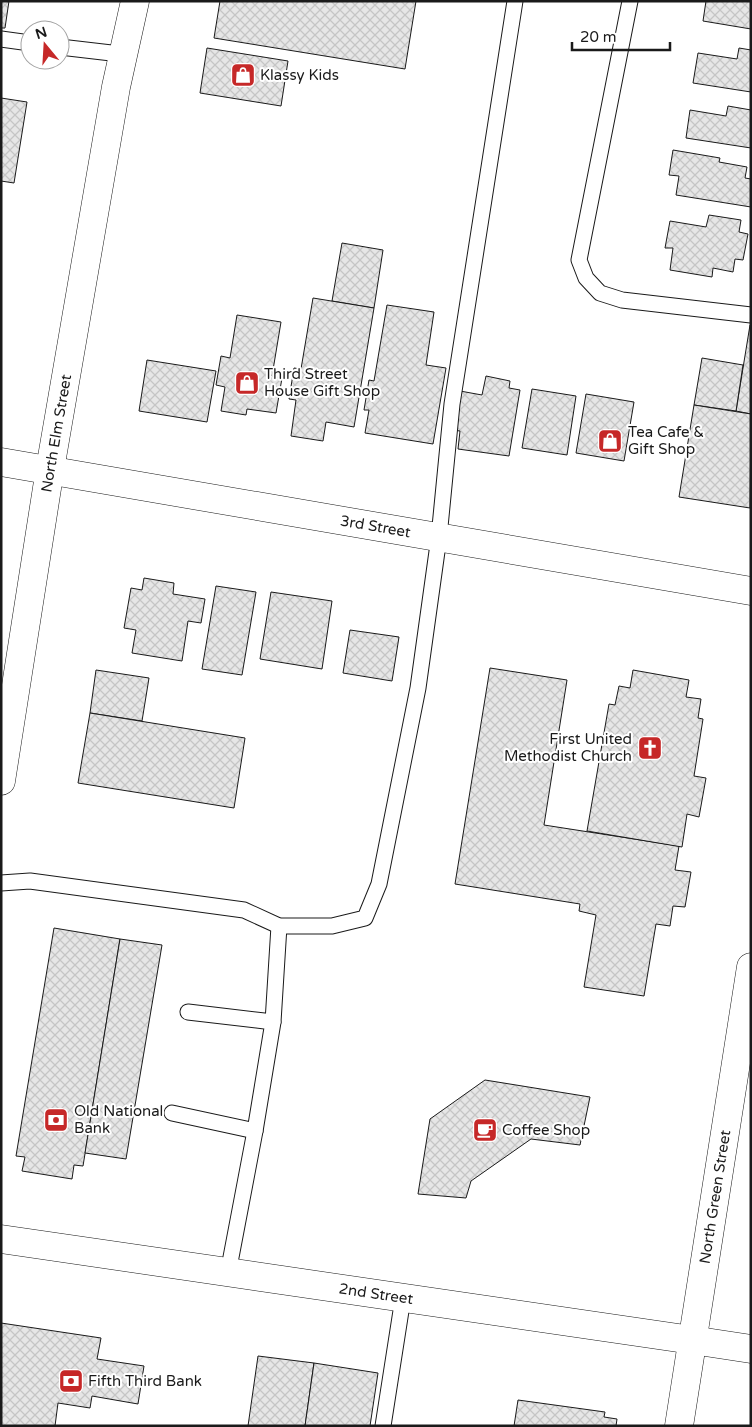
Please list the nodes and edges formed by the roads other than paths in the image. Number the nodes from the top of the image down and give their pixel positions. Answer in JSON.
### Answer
{"nodes":[{"id":1,"x":126,"y":1,"type":"edge"},
{"id":2,"x":135,"y":1,"type":"edge"},
{"id":3,"x":515,"y":1,"type":"edge"},
{"id":4,"x":630,"y":1,"type":"edge"},
{"id":5,"x":1,"y":39,"type":"edge"},
{"id":6,"x":20,"y":42,"type":"edge"},
{"id":7,"x":70,"y":48,"type":"edge"},
{"id":8,"x":120,"y":54,"type":"junction"},
{"id":9,"x":116,"y":87,"type":"junction"},
{"id":10,"x":751,"y":315,"type":"edge"},
{"id":11,"x":1,"y":462,"type":"edge"},
{"id":12,"x":50,"y":469,"type":"junction"},
{"id":13,"x":439,"y":537,"type":"junction"},
{"id":14,"x":751,"y":591,"type":"edge"},
{"id":15,"x":1,"y":781,"type":"edge"},
{"id":16,"x":1,"y":883,"type":"edge"},
{"id":17,"x":279,"y":926,"type":"junction"},
{"id":18,"x":751,"y":967,"type":"edge"},
{"id":19,"x":188,"y":1012,"type":"dead end"},
{"id":20,"x":273,"y":1022,"type":"junction"},
{"id":21,"x":743,"y":1066,"type":"edge"},
{"id":22,"x":172,"y":1113,"type":"dead end"},
{"id":23,"x":255,"y":1130,"type":"junction"},
{"id":24,"x":1,"y":1239,"type":"edge"},
{"id":25,"x":228,"y":1273,"type":"junction"},
{"id":26,"x":403,"y":1298,"type":"junction"},
{"id":27,"x":692,"y":1340,"type":"junction"},
{"id":28,"x":751,"y":1350,"type":"edge"},
{"id":29,"x":384,"y":1426,"type":"edge"},
{"id":30,"x":679,"y":1426,"type":"edge"}],
"edges":[{"from":1,"to":8,"type":"street","name":"North Elm Street"},
{"from":2,"to":9,"type":"street","name":"North Elm Street"},
{"from":3,"to":13,"type":"lane"},
{"from":4,"to":10,"type":"lane"},
{"from":5,"to":6,"type":"lane"},
{"from":7,"to":8,"type":"lane"},
{"from":8,"to":9,"type":"street","name":"North Elm Street"},
{"from":9,"to":12,"type":"street","name":"North Elm Street"},
{"from":11,"to":12,"type":"street","name":"3rd Street"},
{"from":12,"to":13,"type":"street","name":"3rd Street"},
{"from":12,"to":15,"type":"street","name":"North Elm Street"},
{"from":13,"to":14,"type":"street","name":"3rd Street"},
{"from":13,"to":17,"type":"lane"},
{"from":16,"to":17,"type":"lane"},
{"from":17,"to":20,"type":"lane"},
{"from":18,"to":21,"type":"street","name":"North Green Street"},
{"from":19,"to":20,"type":"lane"},
{"from":20,"to":23,"type":"lane"},
{"from":21,"to":27,"type":"street","name":"North Green Street"},
{"from":22,"to":23,"type":"lane"},
{"from":23,"to":25,"type":"lane"},
{"from":24,"to":25,"type":"street","name":"2nd Street"},
{"from":25,"to":26,"type":"street","name":"2nd Street"},
{"from":26,"to":27,"type":"street","name":"2nd Street"},
{"from":26,"to":29,"type":"lane"},
{"from":27,"to":28,"type":"street","name":"2nd Street"},
{"from":27,"to":30,"type":"street","name":"North Green Street"}]}
